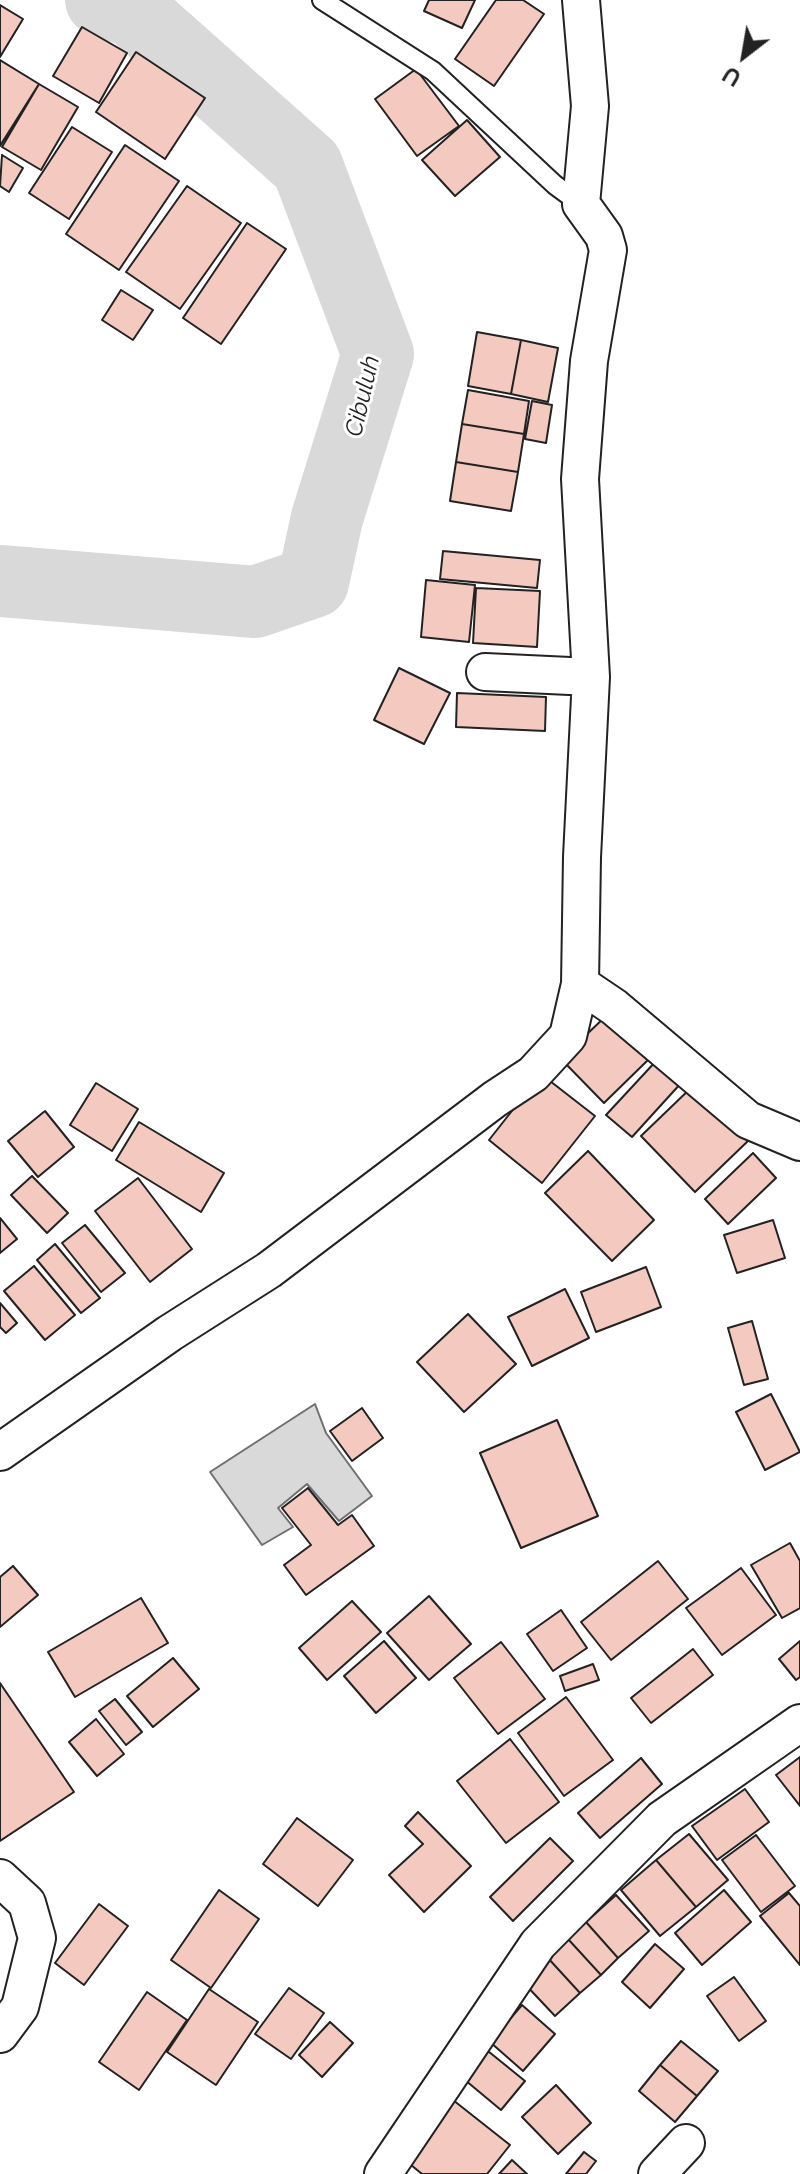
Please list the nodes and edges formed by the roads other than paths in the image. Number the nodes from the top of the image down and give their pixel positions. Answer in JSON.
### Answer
{"nodes":[{"id":1,"x":322,"y":0,"type":"edge"},
{"id":2,"x":581,"y":0,"type":"edge"},
{"id":3,"x":581,"y":204,"type":"junction"},
{"id":4,"x":485,"y":672,"type":"dead end"},
{"id":5,"x":591,"y":677,"type":"junction"},
{"id":6,"x":580,"y":984,"type":"junction"},
{"id":7,"x":800,"y":1142,"type":"edge"},
{"id":8,"x":0,"y":1452,"type":"edge"},
{"id":9,"x":800,"y":1723,"type":"edge"},
{"id":10,"x":0,"y":1878,"type":"edge"},
{"id":11,"x":0,"y":2034,"type":"edge"},
{"id":12,"x":686,"y":2143,"type":"dead end"},
{"id":13,"x":383,"y":2174,"type":"edge"},
{"id":14,"x":657,"y":2174,"type":"edge"}],
"edges":[{"from":1,"to":3,"type":"lane"},
{"from":2,"to":3,"type":"street"},
{"from":3,"to":5,"type":"street"},
{"from":4,"to":5,"type":"street"},
{"from":5,"to":6,"type":"street"},
{"from":6,"to":7,"type":"street"},
{"from":6,"to":8,"type":"street"},
{"from":9,"to":13,"type":"street"},
{"from":10,"to":11,"type":"street"},
{"from":12,"to":14,"type":"street"}]}
